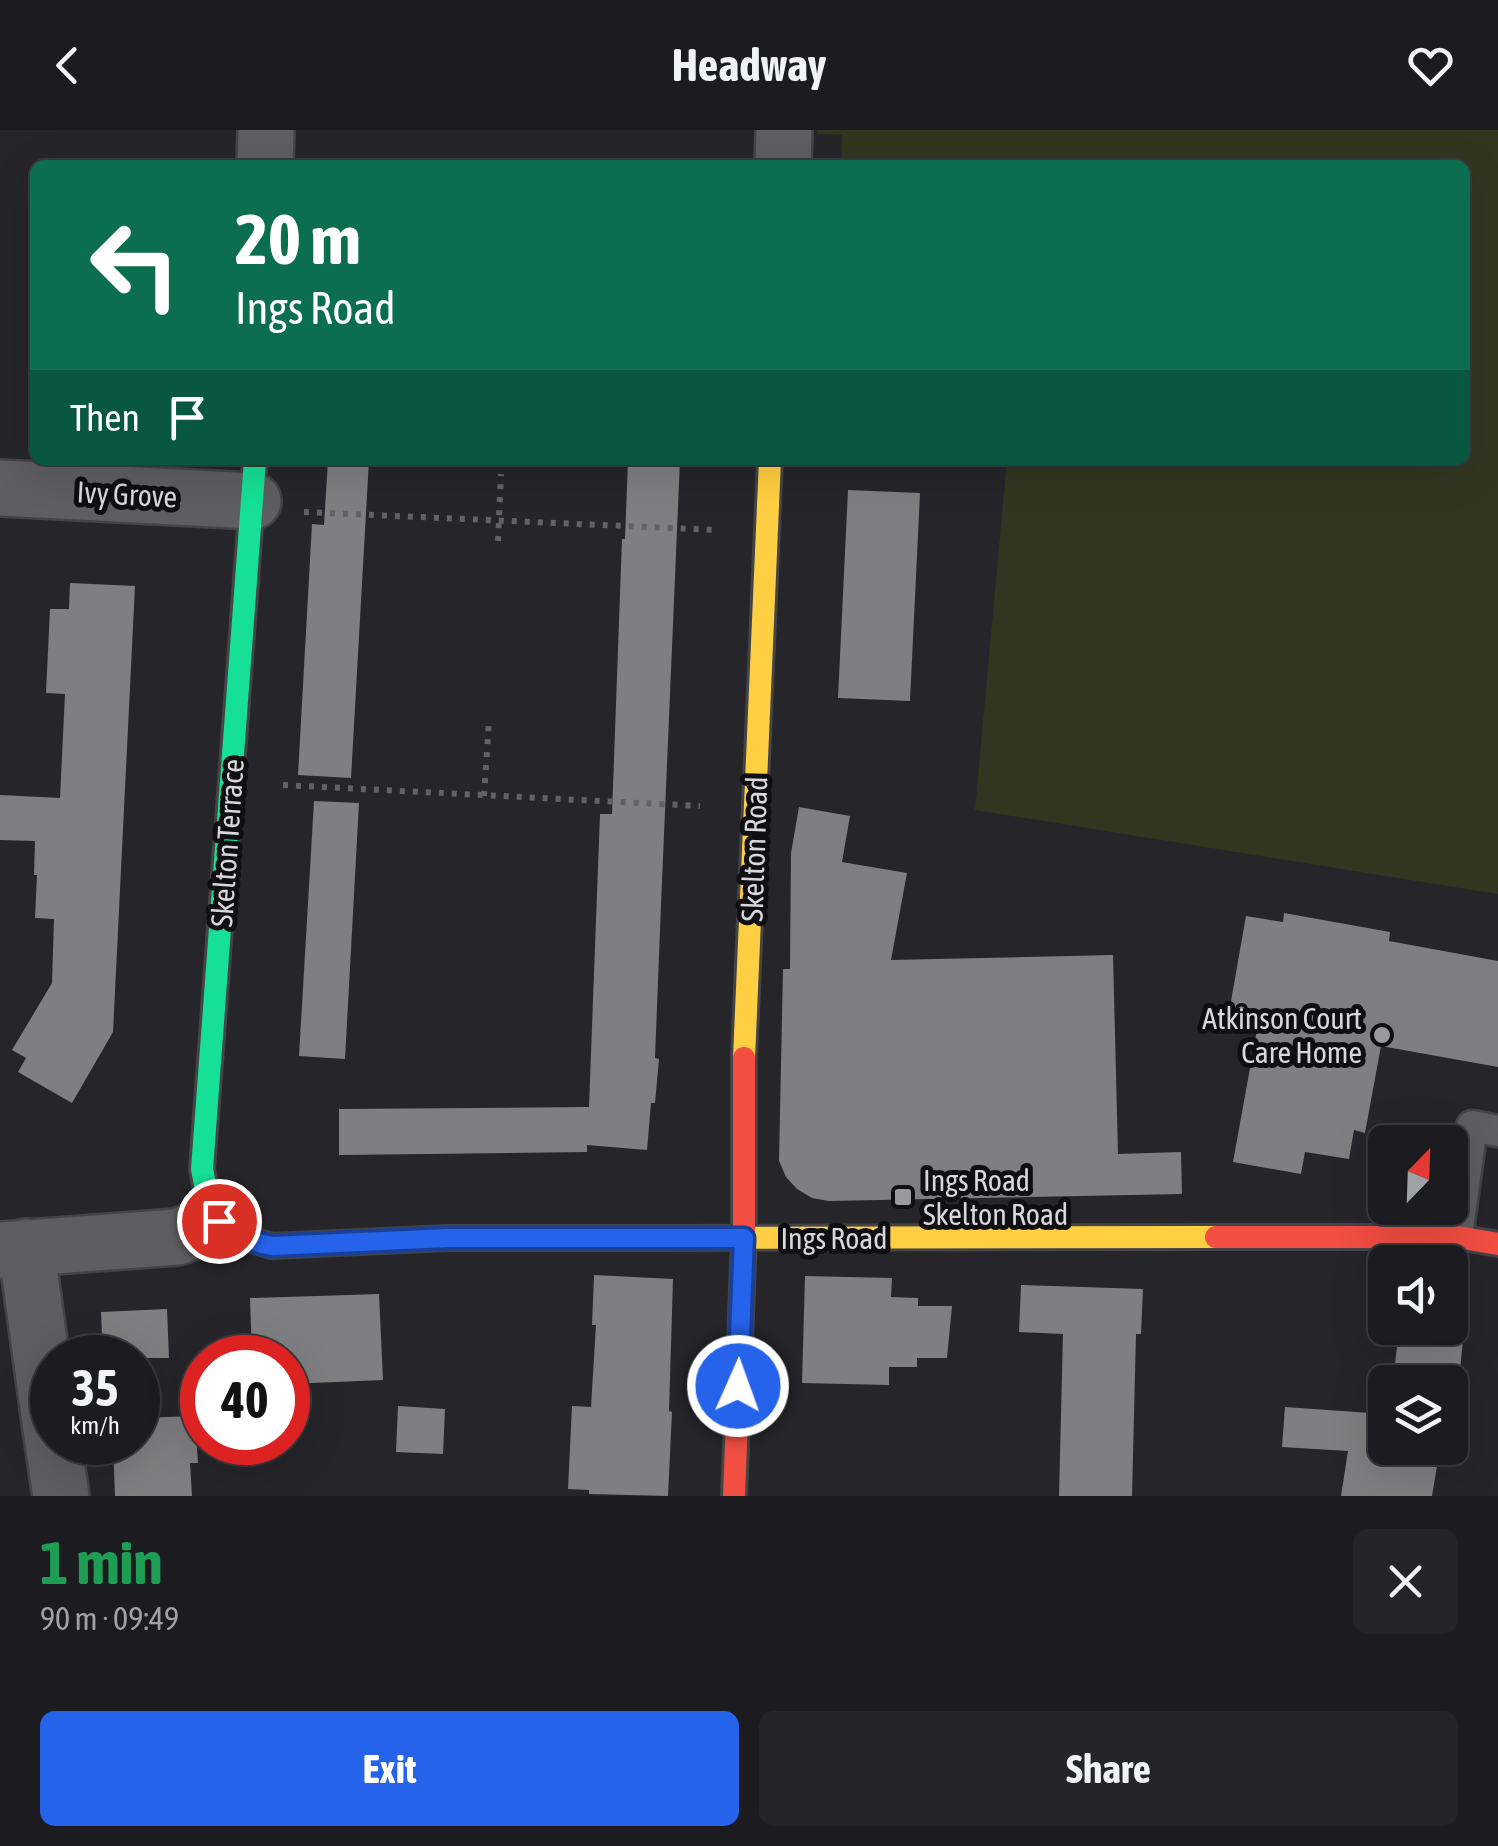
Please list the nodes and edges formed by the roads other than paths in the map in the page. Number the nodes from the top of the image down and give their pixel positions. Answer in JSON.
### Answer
{"nodes":[{"id":1,"x":266,"y":130,"type":"edge"},
{"id":2,"x":784,"y":130,"type":"edge"},
{"id":3,"x":265,"y":160,"type":"edge"},
{"id":4,"x":783,"y":160,"type":"edge"},
{"id":5,"x":770,"y":465,"type":"edge"},
{"id":6,"x":0,"y":488,"type":"edge"},
{"id":7,"x":253,"y":490,"type":"edge"},
{"id":8,"x":1498,"y":1131,"type":"edge"},
{"id":9,"x":219,"y":1221,"type":"junction"},
{"id":10,"x":1457,"y":1237,"type":"junction"},
{"id":11,"x":744,"y":1238,"type":"junction"},
{"id":12,"x":1498,"y":1244,"type":"edge"},
{"id":13,"x":13,"y":1249,"type":"edge"},
{"id":14,"x":31,"y":1335,"type":"edge"},
{"id":15,"x":57,"y":1465,"type":"edge"},
{"id":16,"x":61,"y":1496,"type":"edge"},
{"id":17,"x":734,"y":1496,"type":"edge"}],
"edges":[{"from":1,"to":3,"type":"street"},
{"from":2,"to":4,"type":"street"},
{"from":5,"to":11,"type":"street","name":"Skelton Road"},
{"from":6,"to":7,"type":"street","name":"Ivy Grove"},
{"from":7,"to":9,"type":"street","name":"Skelton Terrace"},
{"from":8,"to":10,"type":"lane"},
{"from":9,"to":11,"type":"street","name":"Ings Road"},
{"from":9,"to":13,"type":"street"},
{"from":10,"to":11,"type":"street","name":"Ings Road"},
{"from":10,"to":12,"type":"street","name":"Ings Road"},
{"from":11,"to":17,"type":"street","name":"Skelton Road"},
{"from":13,"to":14,"type":"street"},
{"from":15,"to":16,"type":"street"}]}
